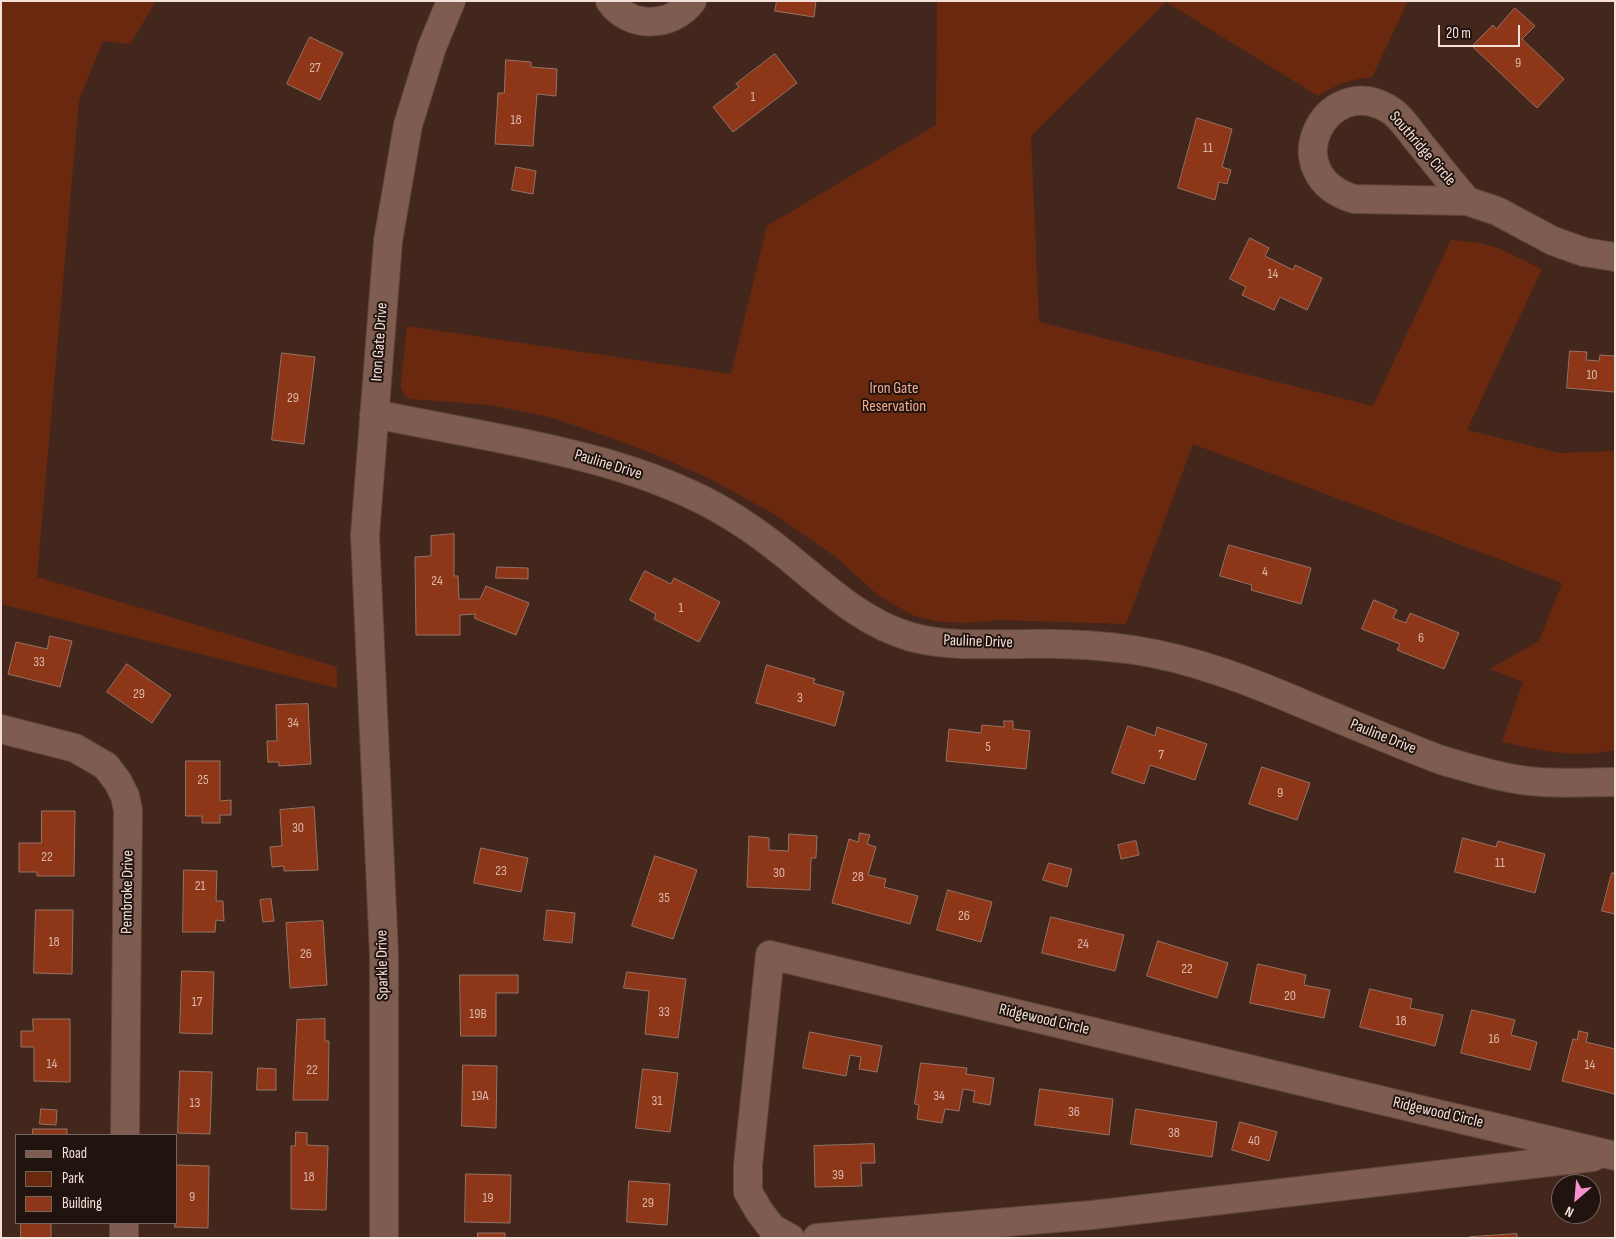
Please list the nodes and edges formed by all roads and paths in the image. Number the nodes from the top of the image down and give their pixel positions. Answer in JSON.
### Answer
{"nodes":[{"id":1,"x":452,"y":1,"type":"edge"},
{"id":2,"x":610,"y":1,"type":"edge"},
{"id":3,"x":692,"y":1,"type":"edge"},
{"id":4,"x":1467,"y":201,"type":"junction"},
{"id":5,"x":1615,"y":257,"type":"edge"},
{"id":6,"x":374,"y":414,"type":"junction"},
{"id":7,"x":372,"y":692,"type":"joint"},
{"id":8,"x":1,"y":729,"type":"edge"},
{"id":9,"x":1615,"y":782,"type":"edge"},
{"id":10,"x":125,"y":1134,"type":"edge"},
{"id":11,"x":1613,"y":1155,"type":"edge"},
{"id":12,"x":124,"y":1224,"type":"edge"},
{"id":13,"x":983,"y":1231,"type":"edge"},
{"id":14,"x":124,"y":1238,"type":"edge"},
{"id":15,"x":384,"y":1238,"type":"edge"},
{"id":16,"x":790,"y":1238,"type":"edge"},
{"id":17,"x":817,"y":1238,"type":"edge"}],
"edges":[{"from":1,"to":6,"type":"street","name":"Iron Gate Drive"},
{"from":2,"to":3,"type":"street"},
{"from":4,"to":4,"type":"street","name":"Southridge Circle"},
{"from":4,"to":5,"type":"street","name":"Southridge Circle"},
{"from":6,"to":7,"type":"street","name":"Iron Gate Drive"},
{"from":6,"to":9,"type":"street","name":"Pauline Drive"},
{"from":7,"to":15,"type":"street","name":"Sparkle Drive"},
{"from":8,"to":10,"type":"street","name":"Pembroke Drive"},
{"from":11,"to":13,"type":"street","name":"Ridgewood Circle"},
{"from":11,"to":16,"type":"street","name":"Ridgewood Circle"},
{"from":12,"to":14,"type":"street"},
{"from":13,"to":17,"type":"street","name":"Ridgewood Circle"}]}
